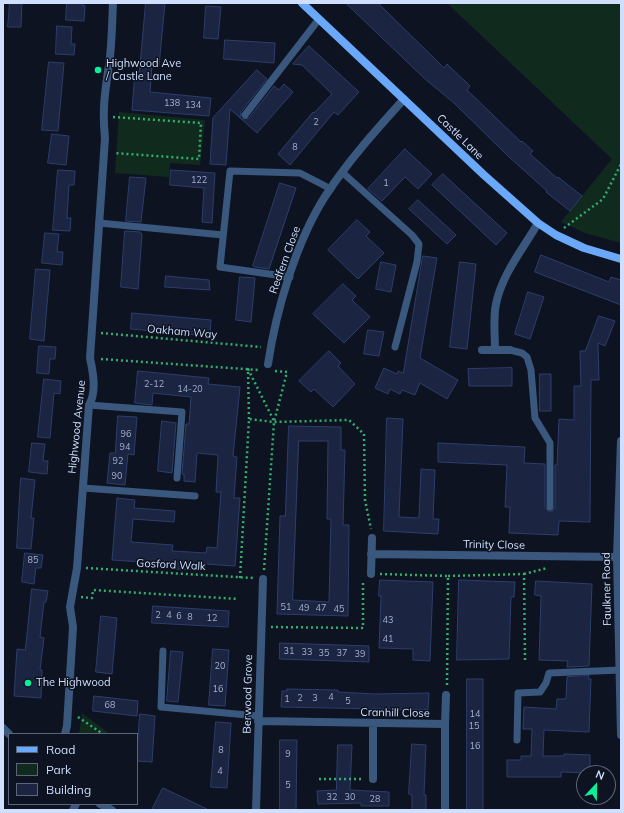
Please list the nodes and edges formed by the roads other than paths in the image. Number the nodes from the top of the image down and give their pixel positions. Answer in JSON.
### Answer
{"nodes":[{"id":1,"x":113,"y":3,"type":"edge"},
{"id":2,"x":302,"y":3,"type":"edge"},
{"id":3,"x":319,"y":19,"type":"junction"},
{"id":4,"x":404,"y":99,"type":"junction"},
{"id":5,"x":245,"y":115,"type":"dead end"},
{"id":6,"x":343,"y":173,"type":"junction"},
{"id":7,"x":331,"y":189,"type":"junction"},
{"id":8,"x":99,"y":223,"type":"junction"},
{"id":9,"x":538,"y":223,"type":"junction"},
{"id":10,"x":223,"y":235,"type":"junction"},
{"id":11,"x":621,"y":259,"type":"edge"},
{"id":12,"x":290,"y":277,"type":"junction"},
{"id":13,"x":395,"y":347,"type":"dead end"},
{"id":14,"x":482,"y":350,"type":"dead end"},
{"id":15,"x":496,"y":350,"type":"junction"},
{"id":16,"x":510,"y":350,"type":"joint"},
{"id":17,"x":268,"y":367,"type":"road end"},
{"id":18,"x":89,"y":405,"type":"junction"},
{"id":19,"x":621,"y":441,"type":"edge"},
{"id":20,"x":176,"y":478,"type":"dead end"},
{"id":21,"x":83,"y":488,"type":"junction"},
{"id":22,"x":195,"y":496,"type":"dead end"},
{"id":23,"x":550,"y":507,"type":"dead end"},
{"id":24,"x":372,"y":538,"type":"road end"},
{"id":25,"x":371,"y":554,"type":"junction"},
{"id":26,"x":617,"y":557,"type":"junction"},
{"id":27,"x":371,"y":574,"type":"road end"},
{"id":28,"x":263,"y":579,"type":"road end"},
{"id":29,"x":163,"y":651,"type":"dead end"},
{"id":30,"x":620,"y":670,"type":"edge"},
{"id":31,"x":446,"y":695,"type":"road end"},
{"id":32,"x":258,"y":719,"type":"junction"},
{"id":33,"x":373,"y":724,"type":"junction"},
{"id":34,"x":445,"y":724,"type":"junction"},
{"id":35,"x":65,"y":733,"type":"edge"},
{"id":36,"x":621,"y":735,"type":"edge"},
{"id":37,"x":517,"y":740,"type":"dead end"},
{"id":38,"x":373,"y":779,"type":"road end"},
{"id":39,"x":102,"y":805,"type":"edge"},
{"id":40,"x":112,"y":810,"type":"edge"},
{"id":41,"x":256,"y":810,"type":"edge"},
{"id":42,"x":445,"y":810,"type":"edge"}],
"edges":[{"from":1,"to":8,"type":"street","name":"Highwood Avenue"},
{"from":2,"to":3,"type":"street","name":"Castle Lane"},
{"from":3,"to":4,"type":"street","name":"Castle Lane"},
{"from":3,"to":5,"type":"lane"},
{"from":4,"to":6,"type":"street","name":"Redfern Close"},
{"from":4,"to":9,"type":"street","name":"Castle Lane"},
{"from":6,"to":7,"type":"street","name":"Redfern Close"},
{"from":6,"to":13,"type":"lane"},
{"from":7,"to":10,"type":"lane"},
{"from":7,"to":12,"type":"street","name":"Redfern Close"},
{"from":8,"to":10,"type":"lane"},
{"from":8,"to":18,"type":"street","name":"Highwood Avenue"},
{"from":9,"to":11,"type":"street","name":"Castle Lane"},
{"from":9,"to":15,"type":"street"},
{"from":10,"to":12,"type":"lane"},
{"from":12,"to":17,"type":"street","name":"Redfern Close"},
{"from":14,"to":15,"type":"street"},
{"from":15,"to":16,"type":"street"},
{"from":16,"to":23,"type":"lane"},
{"from":18,"to":20,"type":"lane"},
{"from":18,"to":21,"type":"street","name":"Highwood Avenue"},
{"from":19,"to":26,"type":"street","name":"Faulkner Road"},
{"from":21,"to":22,"type":"lane"},
{"from":21,"to":35,"type":"street","name":"Highwood Avenue"},
{"from":24,"to":25,"type":"street"},
{"from":25,"to":26,"type":"street","name":"Trinity Close"},
{"from":25,"to":27,"type":"street"},
{"from":26,"to":30,"type":"street","name":"Faulkner Road"},
{"from":28,"to":32,"type":"street","name":"Berwood Grove"},
{"from":29,"to":32,"type":"lane"},
{"from":30,"to":36,"type":"street","name":"Faulkner Road"},
{"from":30,"to":37,"type":"lane"},
{"from":31,"to":34,"type":"street"},
{"from":32,"to":33,"type":"street","name":"Cranhill Close"},
{"from":32,"to":41,"type":"street","name":"Berwood Grove"},
{"from":33,"to":34,"type":"street","name":"Cranhill Close"},
{"from":33,"to":38,"type":"street"},
{"from":34,"to":42,"type":"street","name":"Cranhill Close"},
{"from":39,"to":40,"type":"street"}]}
